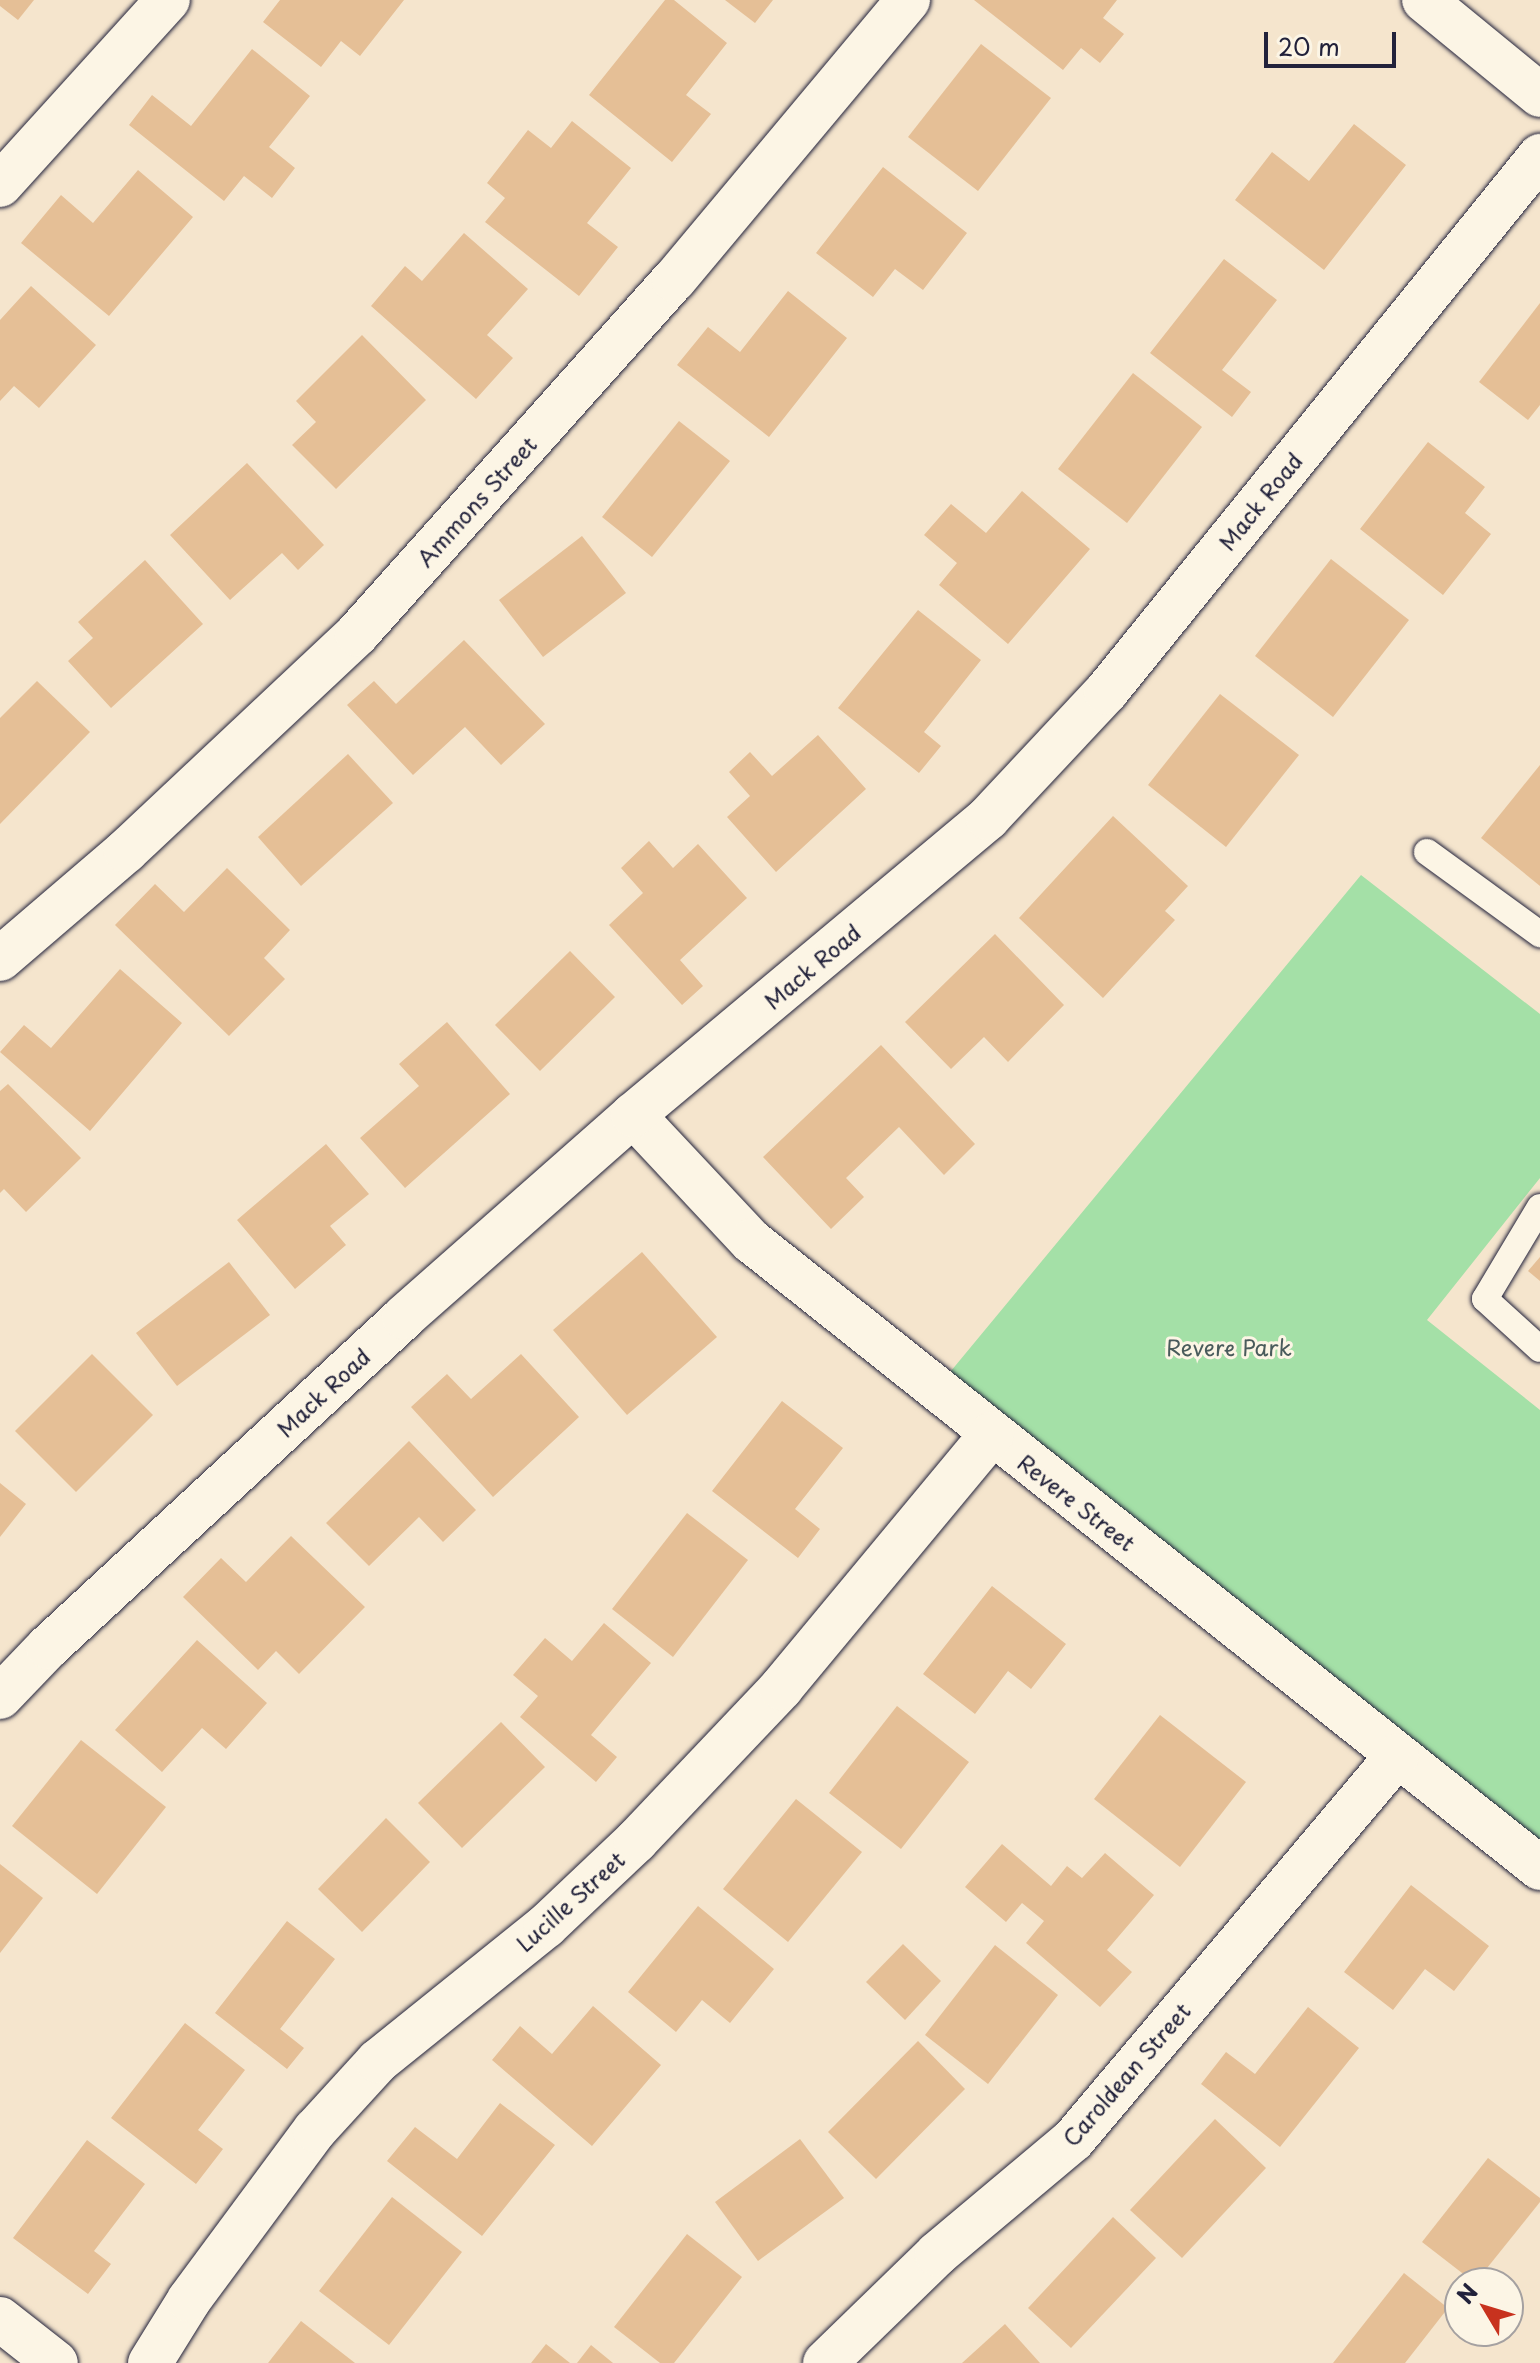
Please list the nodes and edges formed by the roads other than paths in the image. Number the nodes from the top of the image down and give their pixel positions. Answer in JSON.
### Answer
{"nodes":[{"id":1,"x":168,"y":0,"type":"edge"},
{"id":2,"x":908,"y":0,"type":"edge"},
{"id":3,"x":1424,"y":0,"type":"edge"},
{"id":4,"x":1540,"y":95,"type":"edge"},
{"id":5,"x":1540,"y":156,"type":"edge"},
{"id":6,"x":0,"y":185,"type":"edge"},
{"id":7,"x":1427,"y":852,"type":"dead end"},
{"id":8,"x":1540,"y":934,"type":"edge"},
{"id":9,"x":0,"y":959,"type":"edge"},
{"id":10,"x":633,"y":1115,"type":"junction"},
{"id":11,"x":1540,"y":1207,"type":"edge"},
{"id":12,"x":1540,"y":1349,"type":"edge"},
{"id":13,"x":992,"y":1434,"type":"junction"},
{"id":14,"x":0,"y":1697,"type":"edge"},
{"id":15,"x":1397,"y":1756,"type":"junction"},
{"id":16,"x":1540,"y":1868,"type":"edge"},
{"id":17,"x":0,"y":2319,"type":"edge"},
{"id":18,"x":56,"y":2363,"type":"edge"},
{"id":19,"x":150,"y":2363,"type":"edge"},
{"id":20,"x":825,"y":2363,"type":"edge"}],
"edges":[{"from":1,"to":6,"type":"street"},
{"from":2,"to":9,"type":"street","name":"Ammons Street"},
{"from":3,"to":4,"type":"street"},
{"from":5,"to":10,"type":"street","name":"Mack Road"},
{"from":7,"to":8,"type":"lane"},
{"from":10,"to":13,"type":"street","name":"Revere Street"},
{"from":10,"to":14,"type":"street","name":"Mack Road"},
{"from":11,"to":12,"type":"lane"},
{"from":13,"to":15,"type":"street","name":"Revere Street"},
{"from":13,"to":19,"type":"street","name":"Lucille Street"},
{"from":15,"to":16,"type":"street","name":"Revere Street"},
{"from":15,"to":20,"type":"street","name":"Caroldean Street"},
{"from":17,"to":18,"type":"street"}]}
